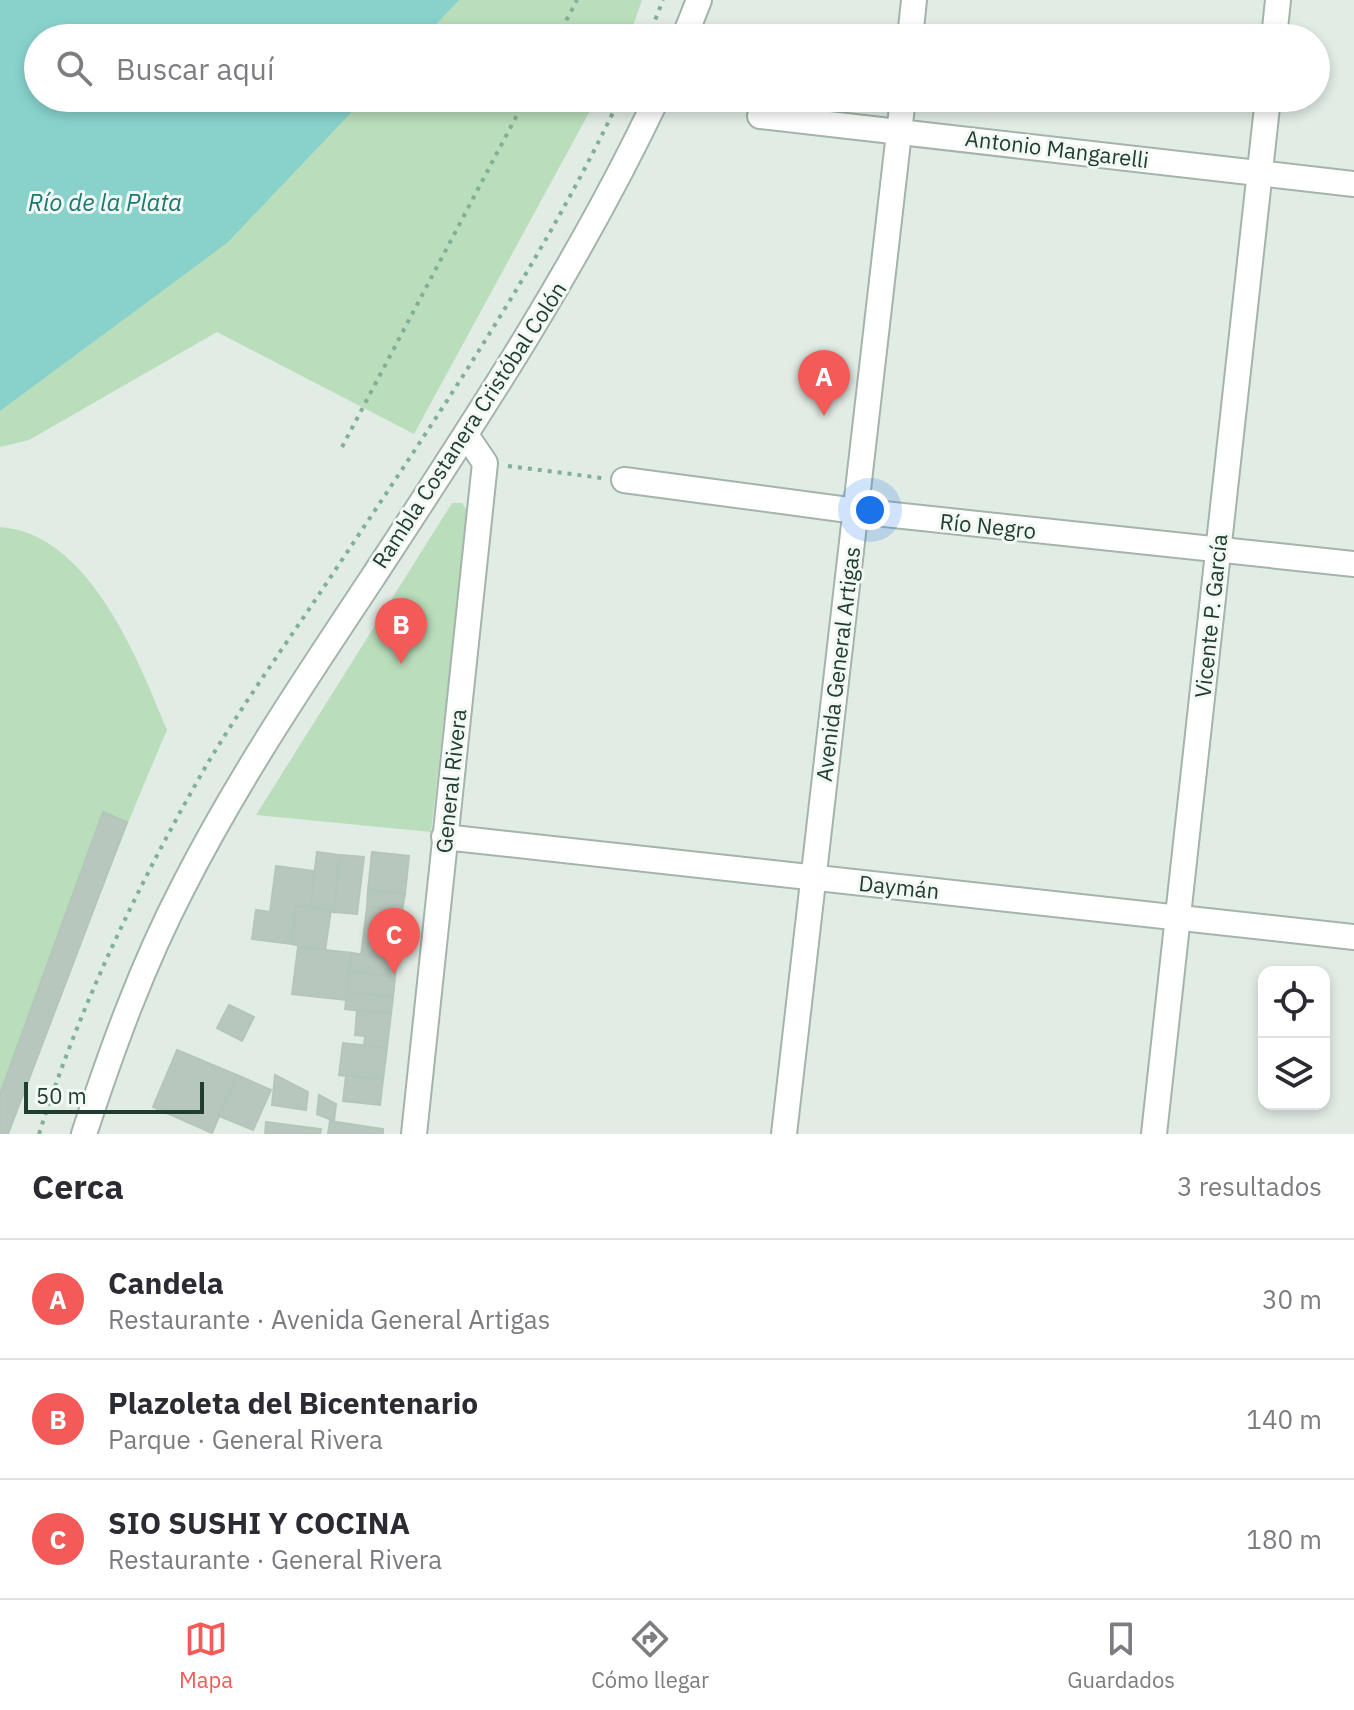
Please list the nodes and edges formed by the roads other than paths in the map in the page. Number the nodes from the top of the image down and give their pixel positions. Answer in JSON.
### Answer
{"nodes":[{"id":1,"x":699,"y":0,"type":"edge"},
{"id":2,"x":914,"y":0,"type":"edge"},
{"id":3,"x":1278,"y":0,"type":"edge"},
{"id":4,"x":690,"y":24,"type":"edge"},
{"id":5,"x":911,"y":24,"type":"edge"},
{"id":6,"x":1275,"y":24,"type":"edge"},
{"id":7,"x":650,"y":112,"type":"edge"},
{"id":8,"x":901,"y":112,"type":"edge"},
{"id":9,"x":1266,"y":112,"type":"edge"},
{"id":10,"x":760,"y":116,"type":"dead end"},
{"id":11,"x":899,"y":131,"type":"junction"},
{"id":12,"x":1259,"y":173,"type":"junction"},
{"id":13,"x":1354,"y":184,"type":"edge"},
{"id":14,"x":466,"y":435,"type":"junction"},
{"id":15,"x":624,"y":480,"type":"road end"},
{"id":16,"x":856,"y":511,"type":"junction"},
{"id":17,"x":1218,"y":551,"type":"junction"},
{"id":18,"x":1354,"y":564,"type":"edge"},
{"id":19,"x":444,"y":837,"type":"junction"},
{"id":20,"x":814,"y":878,"type":"junction"},
{"id":21,"x":1177,"y":919,"type":"junction"},
{"id":22,"x":1354,"y":937,"type":"edge"},
{"id":23,"x":84,"y":1134,"type":"edge"},
{"id":24,"x":414,"y":1134,"type":"edge"},
{"id":25,"x":784,"y":1134,"type":"edge"},
{"id":26,"x":1154,"y":1134,"type":"edge"}],
"edges":[{"from":1,"to":4,"type":"street"},
{"from":2,"to":5,"type":"street"},
{"from":3,"to":6,"type":"street"},
{"from":7,"to":14,"type":"street","name":"Rambla Costanera Cristóbal Colón"},
{"from":8,"to":11,"type":"street","name":"Avenida General Artigas"},
{"from":9,"to":12,"type":"street","name":"Vicente P. García"},
{"from":10,"to":11,"type":"street","name":"Antonio Mangarelli"},
{"from":11,"to":12,"type":"street","name":"Antonio Mangarelli"},
{"from":11,"to":16,"type":"street","name":"Avenida General Artigas"},
{"from":12,"to":13,"type":"street","name":"Antonio Mangarelli"},
{"from":12,"to":17,"type":"street","name":"Vicente P. García"},
{"from":14,"to":19,"type":"street","name":"General Rivera"},
{"from":14,"to":23,"type":"street","name":"Rambla Costanera Cristóbal Colón"},
{"from":15,"to":16,"type":"street","name":"Río Negro"},
{"from":16,"to":17,"type":"street","name":"Río Negro"},
{"from":16,"to":20,"type":"street","name":"Avenida General Artigas"},
{"from":17,"to":18,"type":"street","name":"Río Negro"},
{"from":17,"to":21,"type":"street","name":"Vicente P. García"},
{"from":19,"to":20,"type":"street","name":"Daymán"},
{"from":19,"to":24,"type":"street","name":"General Rivera"},
{"from":20,"to":21,"type":"street","name":"Daymán"},
{"from":20,"to":25,"type":"street","name":"Avenida General Artigas"},
{"from":21,"to":22,"type":"street","name":"Daymán"},
{"from":21,"to":26,"type":"street","name":"Vicente P. García"}]}
